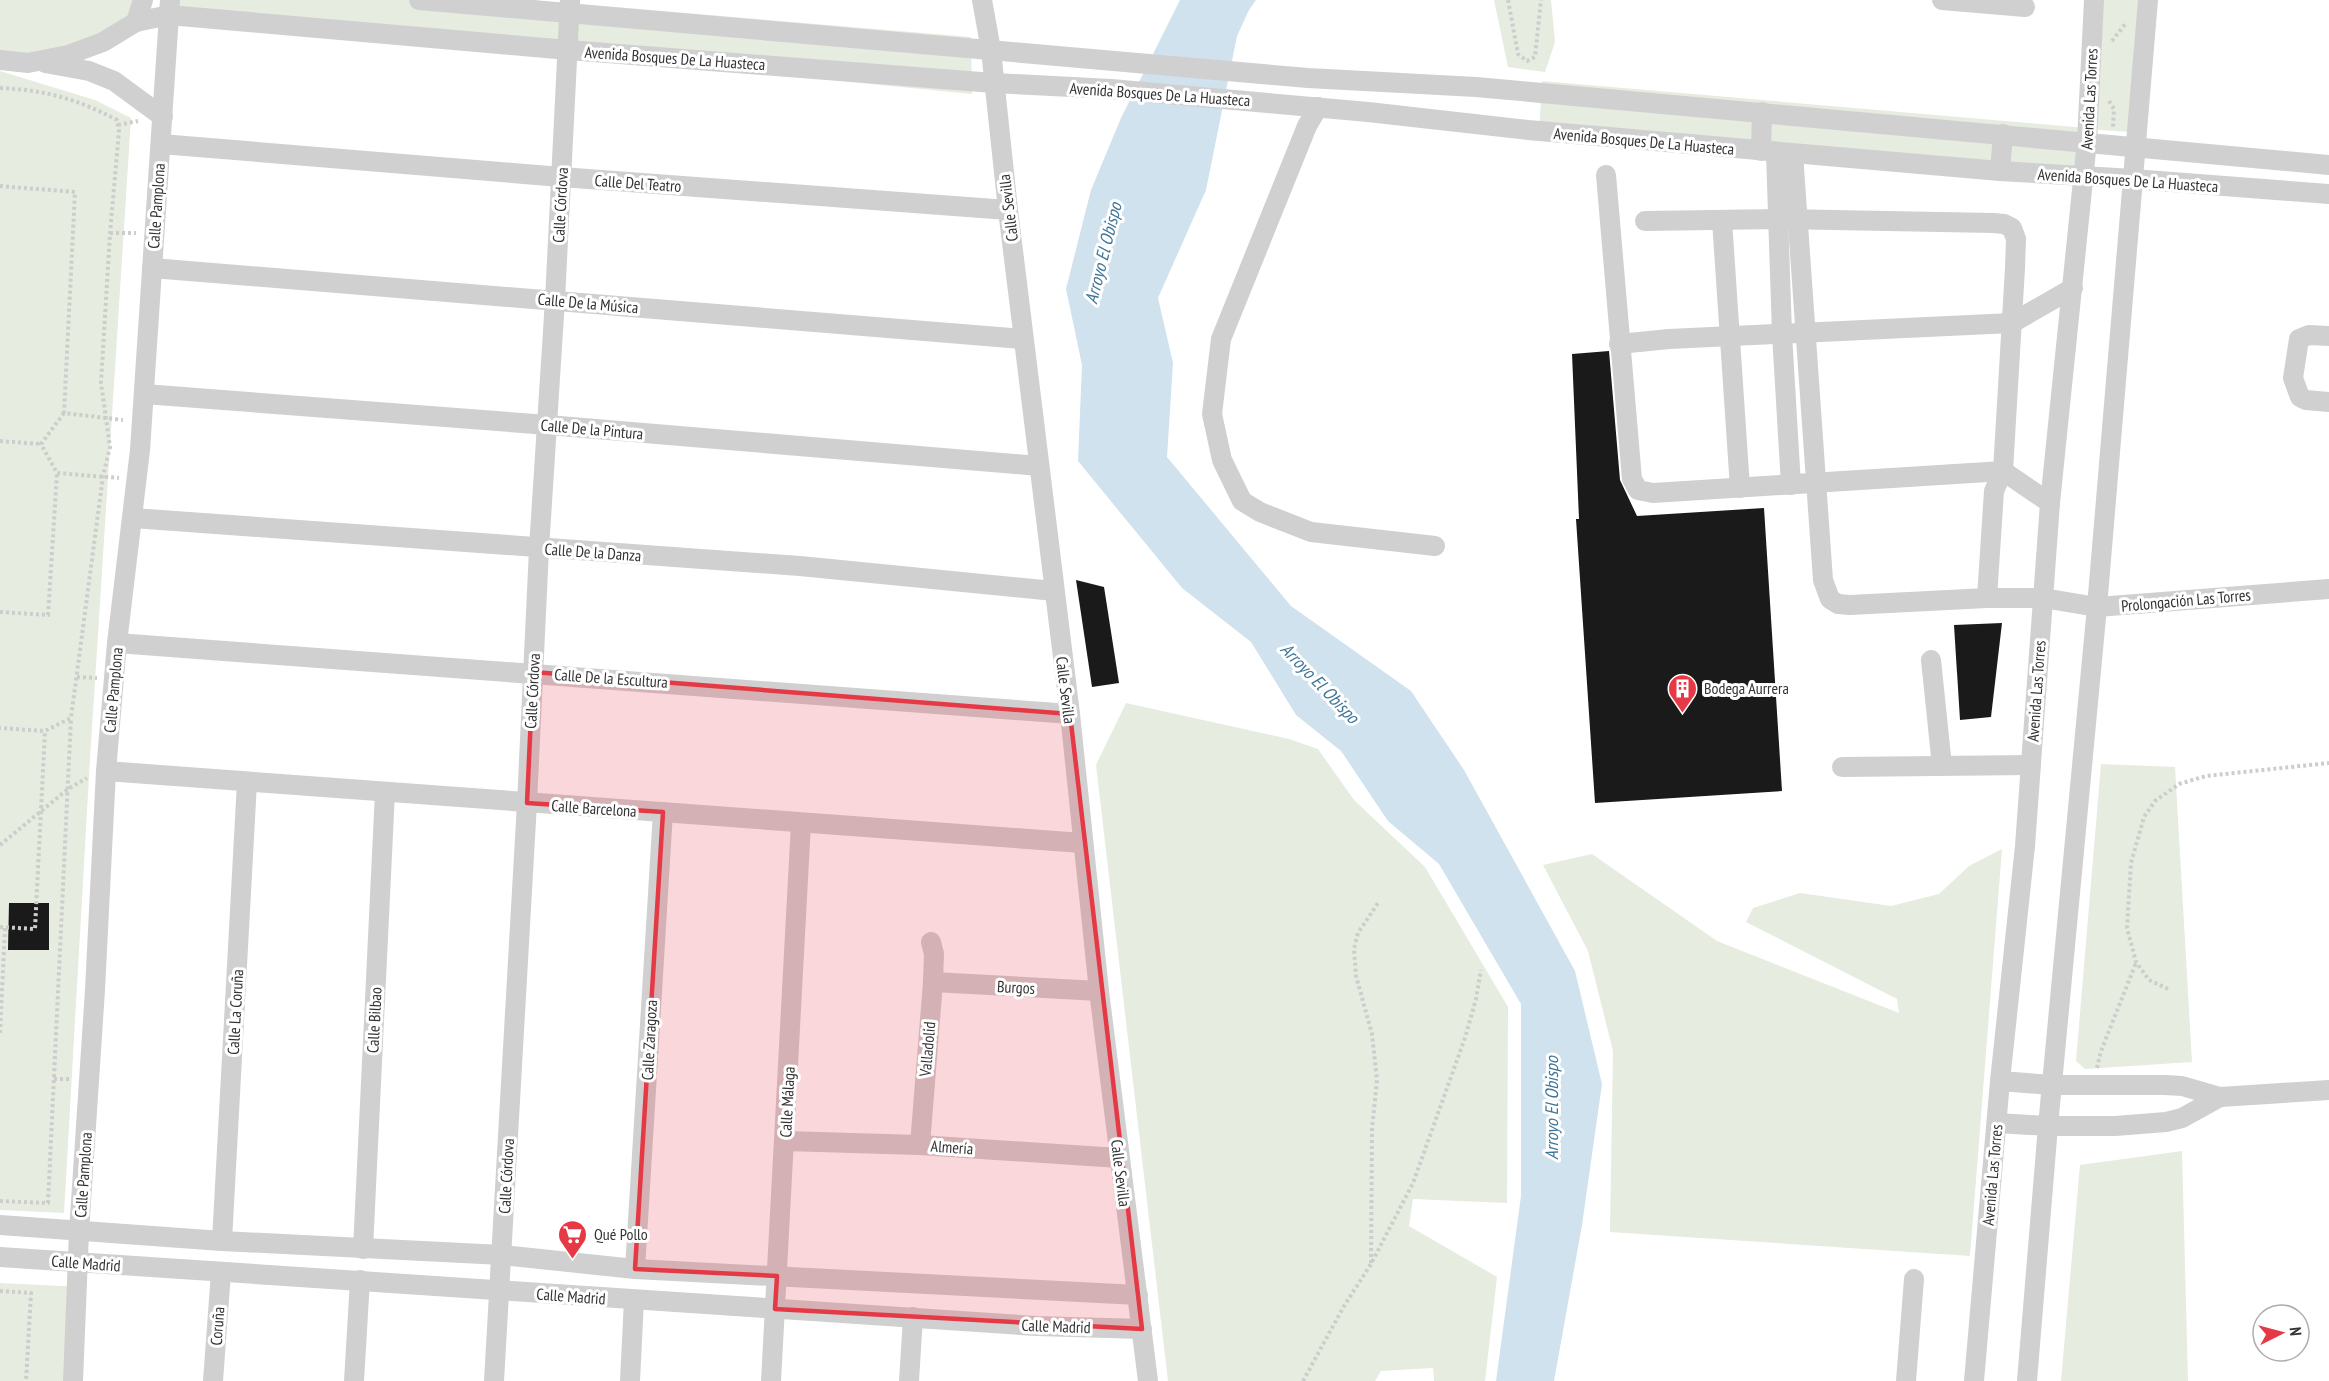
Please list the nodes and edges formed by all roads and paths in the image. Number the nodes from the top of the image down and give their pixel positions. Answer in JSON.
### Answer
{"nodes":[{"id":1,"x":143,"y":0,"type":"edge"},
{"id":2,"x":419,"y":0,"type":"edge"},
{"id":3,"x":982,"y":0,"type":"edge"},
{"id":4,"x":1508,"y":0,"type":"edge"},
{"id":5,"x":1541,"y":0,"type":"edge"},
{"id":6,"x":1942,"y":0,"type":"edge"},
{"id":7,"x":2094,"y":0,"type":"edge"},
{"id":8,"x":2148,"y":0,"type":"edge"},
{"id":9,"x":1965,"y":1,"type":"edge"},
{"id":10,"x":569,"y":6,"type":"edge"},
{"id":11,"x":2025,"y":7,"type":"dead end"},
{"id":12,"x":170,"y":8,"type":"edge"},
{"id":13,"x":2128,"y":21,"type":"dead end"},
{"id":14,"x":136,"y":22,"type":"junction"},
{"id":15,"x":2110,"y":43,"type":"dead end"},
{"id":16,"x":568,"y":50,"type":"junction"},
{"id":17,"x":991,"y":50,"type":"junction"},
{"id":18,"x":0,"y":60,"type":"edge"},
{"id":19,"x":40,"y":62,"type":"junction"},
{"id":20,"x":1339,"y":80,"type":"junction"},
{"id":21,"x":994,"y":83,"type":"junction"},
{"id":22,"x":0,"y":88,"type":"edge"},
{"id":23,"x":2106,"y":96,"type":"dead end"},
{"id":24,"x":1317,"y":107,"type":"junction"},
{"id":25,"x":1762,"y":112,"type":"junction"},
{"id":26,"x":163,"y":117,"type":"junction"},
{"id":27,"x":2003,"y":134,"type":"junction"},
{"id":28,"x":2088,"y":141,"type":"junction"},
{"id":29,"x":161,"y":144,"type":"junction"},
{"id":30,"x":2112,"y":144,"type":"junction"},
{"id":31,"x":2136,"y":147,"type":"junction"},
{"id":32,"x":1777,"y":153,"type":"junction"},
{"id":33,"x":2329,"y":165,"type":"edge"},
{"id":34,"x":2000,"y":171,"type":"junction"},
{"id":35,"x":1606,"y":175,"type":"dead end"},
{"id":36,"x":561,"y":177,"type":"junction"},
{"id":37,"x":2084,"y":177,"type":"junction"},
{"id":38,"x":2133,"y":179,"type":"junction"},
{"id":39,"x":0,"y":186,"type":"edge"},
{"id":40,"x":2329,"y":194,"type":"edge"},
{"id":41,"x":1008,"y":210,"type":"junction"},
{"id":42,"x":1722,"y":220,"type":"junction"},
{"id":43,"x":1789,"y":220,"type":"junction"},
{"id":44,"x":1645,"y":221,"type":"dead end"},
{"id":45,"x":110,"y":233,"type":"junction"},
{"id":46,"x":154,"y":233,"type":"junction"},
{"id":47,"x":152,"y":268,"type":"junction"},
{"id":48,"x":2073,"y":288,"type":"junction"},
{"id":49,"x":555,"y":300,"type":"junction"},
{"id":50,"x":2012,"y":323,"type":"junction"},
{"id":51,"x":1782,"y":334,"type":"junction"},
{"id":52,"x":1805,"y":334,"type":"junction"},
{"id":53,"x":1731,"y":336,"type":"junction"},
{"id":54,"x":2329,"y":336,"type":"edge"},
{"id":55,"x":1023,"y":339,"type":"junction"},
{"id":56,"x":1619,"y":344,"type":"junction"},
{"id":57,"x":144,"y":394,"type":"junction"},
{"id":58,"x":2329,"y":402,"type":"edge"},
{"id":59,"x":64,"y":413,"type":"junction"},
{"id":60,"x":107,"y":418,"type":"junction"},
{"id":61,"x":142,"y":423,"type":"junction"},
{"id":62,"x":548,"y":425,"type":"junction"},
{"id":63,"x":0,"y":441,"type":"edge"},
{"id":64,"x":41,"y":444,"type":"junction"},
{"id":65,"x":1040,"y":466,"type":"junction"},
{"id":66,"x":2003,"y":471,"type":"junction"},
{"id":67,"x":57,"y":473,"type":"junction"},
{"id":68,"x":103,"y":476,"type":"junction"},
{"id":69,"x":137,"y":480,"type":"junction"},
{"id":70,"x":1815,"y":484,"type":"junction"},
{"id":71,"x":1791,"y":485,"type":"junction"},
{"id":72,"x":1740,"y":488,"type":"junction"},
{"id":73,"x":2050,"y":503,"type":"junction"},
{"id":74,"x":133,"y":518,"type":"junction"},
{"id":75,"x":1435,"y":546,"type":"dead end"},
{"id":76,"x":539,"y":549,"type":"junction"},
{"id":77,"x":2329,"y":589,"type":"edge"},
{"id":78,"x":1054,"y":591,"type":"junction"},
{"id":79,"x":1987,"y":598,"type":"junction"},
{"id":80,"x":2043,"y":598,"type":"junction"},
{"id":81,"x":2097,"y":607,"type":"junction"},
{"id":82,"x":0,"y":612,"type":"edge"},
{"id":83,"x":117,"y":643,"type":"junction"},
{"id":84,"x":1931,"y":660,"type":"dead end"},
{"id":85,"x":533,"y":672,"type":"junction"},
{"id":86,"x":1070,"y":714,"type":"junction"},
{"id":87,"x":71,"y":718,"type":"junction"},
{"id":88,"x":0,"y":728,"type":"edge"},
{"id":89,"x":45,"y":731,"type":"junction"},
{"id":90,"x":2329,"y":763,"type":"edge"},
{"id":91,"x":2031,"y":765,"type":"junction"},
{"id":92,"x":1942,"y":766,"type":"junction"},
{"id":93,"x":1842,"y":767,"type":"dead end"},
{"id":94,"x":106,"y":771,"type":"junction"},
{"id":95,"x":248,"y":782,"type":"junction"},
{"id":96,"x":68,"y":789,"type":"junction"},
{"id":97,"x":385,"y":792,"type":"junction"},
{"id":98,"x":527,"y":803,"type":"junction"},
{"id":99,"x":41,"y":812,"type":"junction"},
{"id":100,"x":663,"y":812,"type":"junction"},
{"id":101,"x":801,"y":823,"type":"junction"},
{"id":102,"x":1082,"y":843,"type":"junction"},
{"id":103,"x":0,"y":845,"type":"edge"},
{"id":104,"x":1378,"y":903,"type":"dead end"},
{"id":105,"x":3,"y":927,"type":"edge"},
{"id":106,"x":933,"y":948,"type":"dead end"},
{"id":107,"x":2136,"y":962,"type":"junction"},
{"id":108,"x":1481,"y":970,"type":"dead end"},
{"id":109,"x":933,"y":982,"type":"junction"},
{"id":110,"x":2168,"y":989,"type":"dead end"},
{"id":111,"x":1099,"y":991,"type":"junction"},
{"id":112,"x":0,"y":1033,"type":"edge"},
{"id":113,"x":2000,"y":1081,"type":"junction"},
{"id":114,"x":2052,"y":1085,"type":"junction"},
{"id":115,"x":2093,"y":1085,"type":"junction"},
{"id":116,"x":2329,"y":1090,"type":"edge"},
{"id":117,"x":2220,"y":1097,"type":"junction"},
{"id":118,"x":1997,"y":1122,"type":"junction"},
{"id":119,"x":2048,"y":1126,"type":"junction"},
{"id":120,"x":785,"y":1141,"type":"junction"},
{"id":121,"x":920,"y":1145,"type":"junction"},
{"id":122,"x":1119,"y":1158,"type":"junction"},
{"id":123,"x":0,"y":1201,"type":"edge"},
{"id":124,"x":0,"y":1226,"type":"edge"},
{"id":125,"x":79,"y":1232,"type":"junction"},
{"id":126,"x":222,"y":1241,"type":"junction"},
{"id":127,"x":363,"y":1249,"type":"junction"},
{"id":128,"x":502,"y":1255,"type":"junction"},
{"id":129,"x":0,"y":1257,"type":"edge"},
{"id":130,"x":80,"y":1262,"type":"junction"},
{"id":131,"x":1371,"y":1264,"type":"junction"},
{"id":132,"x":635,"y":1269,"type":"junction"},
{"id":133,"x":220,"y":1272,"type":"junction"},
{"id":134,"x":777,"y":1276,"type":"junction"},
{"id":135,"x":1914,"y":1279,"type":"dead end"},
{"id":136,"x":360,"y":1280,"type":"junction"},
{"id":137,"x":0,"y":1291,"type":"edge"},
{"id":138,"x":499,"y":1291,"type":"junction"},
{"id":139,"x":1138,"y":1295,"type":"junction"},
{"id":140,"x":634,"y":1300,"type":"junction"},
{"id":141,"x":775,"y":1309,"type":"junction"},
{"id":142,"x":913,"y":1317,"type":"junction"},
{"id":143,"x":1142,"y":1329,"type":"junction"},
{"id":144,"x":26,"y":1381,"type":"edge"},
{"id":145,"x":73,"y":1381,"type":"edge"},
{"id":146,"x":213,"y":1381,"type":"edge"},
{"id":147,"x":354,"y":1381,"type":"edge"},
{"id":148,"x":494,"y":1381,"type":"edge"},
{"id":149,"x":630,"y":1381,"type":"edge"},
{"id":150,"x":771,"y":1381,"type":"edge"},
{"id":151,"x":909,"y":1381,"type":"edge"},
{"id":152,"x":1148,"y":1381,"type":"edge"},
{"id":153,"x":1303,"y":1381,"type":"edge"},
{"id":154,"x":1906,"y":1381,"type":"edge"},
{"id":155,"x":1974,"y":1381,"type":"edge"},
{"id":156,"x":2027,"y":1381,"type":"edge"}],
"edges":[{"from":1,"to":14,"type":"street"},
{"from":2,"to":10,"type":"street","name":"Avenida Bosques De La Huasteca"},
{"from":3,"to":17,"type":"street","name":"Calle Sevilla"},
{"from":4,"to":5,"type":"path"},
{"from":6,"to":9,"type":"street"},
{"from":7,"to":28,"type":"street","name":"Avenida Las Torres"},
{"from":8,"to":31,"type":"street"},
{"from":9,"to":11,"type":"street"},
{"from":10,"to":16,"type":"street","name":"Calle Córdova"},
{"from":10,"to":17,"type":"street","name":"Avenida Bosques De La Huasteca"},
{"from":12,"to":14,"type":"street","name":"Avenida Bosques De La Huasteca"},
{"from":12,"to":16,"type":"street","name":"Avenida Bosques De La Huasteca"},
{"from":12,"to":26,"type":"street","name":"Calle Pamplona"},
{"from":13,"to":15,"type":"path"},
{"from":14,"to":19,"type":"street","name":"Avenida Bosques De La Huasteca"},
{"from":16,"to":21,"type":"street","name":"Avenida Bosques De La Huasteca"},
{"from":16,"to":36,"type":"street","name":"Calle Córdova"},
{"from":17,"to":20,"type":"street","name":"Avenida Bosques De La Huasteca"},
{"from":17,"to":21,"type":"street","name":"Calle Sevilla"},
{"from":18,"to":19,"type":"street","name":"Avenida Bosques De La Huasteca"},
{"from":19,"to":26,"type":"street"},
{"from":20,"to":24,"type":"street"},
{"from":20,"to":25,"type":"street","name":"Avenida Bosques De La Huasteca"},
{"from":21,"to":24,"type":"street","name":"Avenida Bosques De La Huasteca"},
{"from":21,"to":41,"type":"street","name":"Calle Sevilla"},
{"from":22,"to":45,"type":"path"},
{"from":23,"to":30,"type":"path"},
{"from":24,"to":32,"type":"street","name":"Avenida Bosques De La Huasteca"},
{"from":24,"to":75,"type":"street"},
{"from":25,"to":27,"type":"street","name":"Avenida Bosques De La Huasteca"},
{"from":25,"to":32,"type":"street"},
{"from":26,"to":29,"type":"street","name":"Calle Pamplona"},
{"from":27,"to":28,"type":"street","name":"Avenida Bosques De La Huasteca"},
{"from":27,"to":34,"type":"street"},
{"from":28,"to":30,"type":"street","name":"Avenida Bosques De La Huasteca"},
{"from":28,"to":37,"type":"street","name":"Avenida Las Torres"},
{"from":29,"to":36,"type":"street","name":"Calle Del Teatro"},
{"from":29,"to":46,"type":"street","name":"Calle Pamplona"},
{"from":30,"to":31,"type":"street","name":"Avenida Bosques De La Huasteca"},
{"from":31,"to":33,"type":"street","name":"Avenida Bosques De La Huasteca"},
{"from":31,"to":38,"type":"street"},
{"from":32,"to":34,"type":"street","name":"Avenida Bosques De La Huasteca"},
{"from":32,"to":43,"type":"street"},
{"from":34,"to":37,"type":"street","name":"Avenida Bosques De La Huasteca"},
{"from":35,"to":56,"type":"street"},
{"from":36,"to":41,"type":"street","name":"Calle Del Teatro"},
{"from":36,"to":49,"type":"street","name":"Calle Córdova"},
{"from":37,"to":38,"type":"street","name":"Avenida Bosques De La Huasteca"},
{"from":37,"to":48,"type":"street","name":"Avenida Las Torres"},
{"from":38,"to":40,"type":"street","name":"Avenida Bosques De La Huasteca"},
{"from":38,"to":81,"type":"street"},
{"from":39,"to":59,"type":"path"},
{"from":41,"to":55,"type":"street","name":"Calle Sevilla"},
{"from":42,"to":43,"type":"street"},
{"from":42,"to":44,"type":"street"},
{"from":42,"to":53,"type":"street"},
{"from":43,"to":50,"type":"street"},
{"from":43,"to":51,"type":"street"},
{"from":43,"to":52,"type":"street"},
{"from":45,"to":46,"type":"path"},
{"from":45,"to":60,"type":"path"},
{"from":46,"to":47,"type":"street","name":"Calle Pamplona"},
{"from":47,"to":49,"type":"street","name":"Calle De la Música"},
{"from":47,"to":57,"type":"street","name":"Calle Pamplona"},
{"from":48,"to":50,"type":"street"},
{"from":48,"to":73,"type":"street","name":"Avenida Las Torres"},
{"from":49,"to":55,"type":"street","name":"Calle De la Música"},
{"from":49,"to":62,"type":"street","name":"Calle Córdova"},
{"from":50,"to":52,"type":"street"},
{"from":50,"to":66,"type":"street"},
{"from":51,"to":52,"type":"street"},
{"from":51,"to":53,"type":"street"},
{"from":51,"to":71,"type":"street"},
{"from":52,"to":70,"type":"street"},
{"from":53,"to":56,"type":"street"},
{"from":53,"to":72,"type":"street"},
{"from":54,"to":58,"type":"street"},
{"from":55,"to":65,"type":"street","name":"Calle Sevilla"},
{"from":56,"to":72,"type":"street"},
{"from":57,"to":61,"type":"street","name":"Calle Pamplona"},
{"from":57,"to":62,"type":"street","name":"Calle De la Pintura"},
{"from":59,"to":60,"type":"path"},
{"from":59,"to":64,"type":"path"},
{"from":60,"to":61,"type":"path"},
{"from":60,"to":68,"type":"path"},
{"from":61,"to":69,"type":"street","name":"Calle Pamplona"},
{"from":62,"to":65,"type":"street","name":"Calle De la Pintura"},
{"from":62,"to":76,"type":"street","name":"Calle Córdova"},
{"from":63,"to":64,"type":"path"},
{"from":64,"to":67,"type":"path"},
{"from":65,"to":78,"type":"street","name":"Calle Sevilla"},
{"from":66,"to":70,"type":"street"},
{"from":66,"to":73,"type":"street"},
{"from":66,"to":79,"type":"street"},
{"from":67,"to":68,"type":"path"},
{"from":67,"to":82,"type":"path"},
{"from":68,"to":69,"type":"path"},
{"from":68,"to":87,"type":"path"},
{"from":69,"to":74,"type":"street","name":"Calle Pamplona"},
{"from":70,"to":71,"type":"street"},
{"from":70,"to":79,"type":"street","name":"Prolongación Las Torres"},
{"from":71,"to":72,"type":"street"},
{"from":73,"to":80,"type":"street","name":"Avenida Las Torres"},
{"from":74,"to":76,"type":"street","name":"Calle De la Danza"},
{"from":74,"to":83,"type":"street","name":"Calle Pamplona"},
{"from":76,"to":78,"type":"street","name":"Calle De la Danza"},
{"from":76,"to":85,"type":"street","name":"Calle Córdova"},
{"from":77,"to":81,"type":"street","name":"Prolongación Las Torres"},
{"from":78,"to":86,"type":"street","name":"Calle Sevilla"},
{"from":79,"to":80,"type":"street","name":"Prolongación Las Torres"},
{"from":80,"to":81,"type":"street","name":"Prolongación Las Torres"},
{"from":80,"to":91,"type":"street","name":"Avenida Las Torres"},
{"from":81,"to":114,"type":"street"},
{"from":83,"to":85,"type":"street","name":"Calle De la Escultura"},
{"from":83,"to":94,"type":"street","name":"Calle Pamplona"},
{"from":84,"to":92,"type":"street"},
{"from":85,"to":86,"type":"street","name":"Calle De la Escultura"},
{"from":85,"to":98,"type":"street","name":"Calle Córdova"},
{"from":86,"to":102,"type":"street","name":"Calle Sevilla"},
{"from":87,"to":89,"type":"path"},
{"from":87,"to":96,"type":"path"},
{"from":88,"to":89,"type":"path"},
{"from":89,"to":99,"type":"path"},
{"from":90,"to":107,"type":"path"},
{"from":91,"to":92,"type":"street"},
{"from":91,"to":113,"type":"street","name":"Avenida Las Torres"},
{"from":92,"to":93,"type":"street"},
{"from":94,"to":95,"type":"street","name":"Calle Barcelona"},
{"from":94,"to":96,"type":"path"},
{"from":94,"to":125,"type":"street","name":"Calle Pamplona"},
{"from":95,"to":97,"type":"street","name":"Calle Barcelona"},
{"from":95,"to":126,"type":"street","name":"Calle La Coruña"},
{"from":96,"to":99,"type":"path"},
{"from":96,"to":123,"type":"path"},
{"from":97,"to":98,"type":"street","name":"Calle Barcelona"},
{"from":97,"to":127,"type":"street","name":"Calle Bilbao"},
{"from":98,"to":100,"type":"street","name":"Calle Barcelona"},
{"from":98,"to":128,"type":"street","name":"Calle Córdova"},
{"from":99,"to":103,"type":"path"},
{"from":99,"to":105,"type":"path"},
{"from":100,"to":101,"type":"street","name":"Calle Barcelona"},
{"from":100,"to":132,"type":"street","name":"Calle Zaragoza"},
{"from":101,"to":102,"type":"street","name":"Calle Barcelona"},
{"from":101,"to":120,"type":"street","name":"Calle Málaga"},
{"from":102,"to":111,"type":"street","name":"Calle Sevilla"},
{"from":104,"to":131,"type":"path"},
{"from":105,"to":112,"type":"path"},
{"from":106,"to":109,"type":"street","name":"Valladolid"},
{"from":107,"to":110,"type":"path"},
{"from":107,"to":115,"type":"path"},
{"from":108,"to":131,"type":"path"},
{"from":109,"to":111,"type":"street","name":"Burgos"},
{"from":109,"to":121,"type":"street","name":"Valladolid"},
{"from":111,"to":122,"type":"street","name":"Calle Sevilla"},
{"from":113,"to":114,"type":"street"},
{"from":113,"to":118,"type":"street","name":"Avenida Las Torres"},
{"from":114,"to":115,"type":"street"},
{"from":114,"to":119,"type":"street"},
{"from":115,"to":117,"type":"street"},
{"from":116,"to":117,"type":"street"},
{"from":117,"to":119,"type":"street"},
{"from":118,"to":119,"type":"street"},
{"from":118,"to":155,"type":"street","name":"Avenida Las Torres"},
{"from":119,"to":156,"type":"street"},
{"from":120,"to":121,"type":"street","name":"Almería"},
{"from":120,"to":134,"type":"street","name":"Calle Málaga"},
{"from":121,"to":122,"type":"street","name":"Almería"},
{"from":122,"to":139,"type":"street","name":"Calle Sevilla"},
{"from":124,"to":125,"type":"street","name":"Calle Madrid"},
{"from":125,"to":126,"type":"street","name":"Calle Madrid"},
{"from":125,"to":130,"type":"street","name":"Calle Pamplona"},
{"from":126,"to":127,"type":"street","name":"Calle Madrid"},
{"from":127,"to":128,"type":"street","name":"Calle Madrid"},
{"from":128,"to":132,"type":"street","name":"Calle Madrid"},
{"from":128,"to":138,"type":"street","name":"Calle Córdova"},
{"from":129,"to":130,"type":"street","name":"Calle Madrid"},
{"from":130,"to":133,"type":"street","name":"Calle Madrid"},
{"from":130,"to":145,"type":"street","name":"Calle Pamplona"},
{"from":131,"to":153,"type":"path"},
{"from":132,"to":134,"type":"street","name":"Calle Madrid"},
{"from":133,"to":136,"type":"street","name":"Calle Madrid"},
{"from":133,"to":146,"type":"street","name":"Coruña"},
{"from":134,"to":139,"type":"street","name":"Calle Madrid"},
{"from":134,"to":141,"type":"street","name":"Calle Málaga"},
{"from":135,"to":154,"type":"street"},
{"from":136,"to":138,"type":"street","name":"Calle Madrid"},
{"from":136,"to":147,"type":"street"},
{"from":137,"to":144,"type":"path"},
{"from":138,"to":140,"type":"street","name":"Calle Madrid"},
{"from":138,"to":148,"type":"street","name":"Calle Córdova"},
{"from":139,"to":143,"type":"street","name":"Calle Sevilla"},
{"from":140,"to":141,"type":"street","name":"Calle Madrid"},
{"from":140,"to":149,"type":"street"},
{"from":141,"to":142,"type":"street","name":"Calle Madrid"},
{"from":141,"to":150,"type":"street","name":"Calle Málaga"},
{"from":142,"to":143,"type":"street","name":"Calle Madrid"},
{"from":142,"to":151,"type":"street"},
{"from":143,"to":152,"type":"street","name":"Calle Sevilla"}]}
